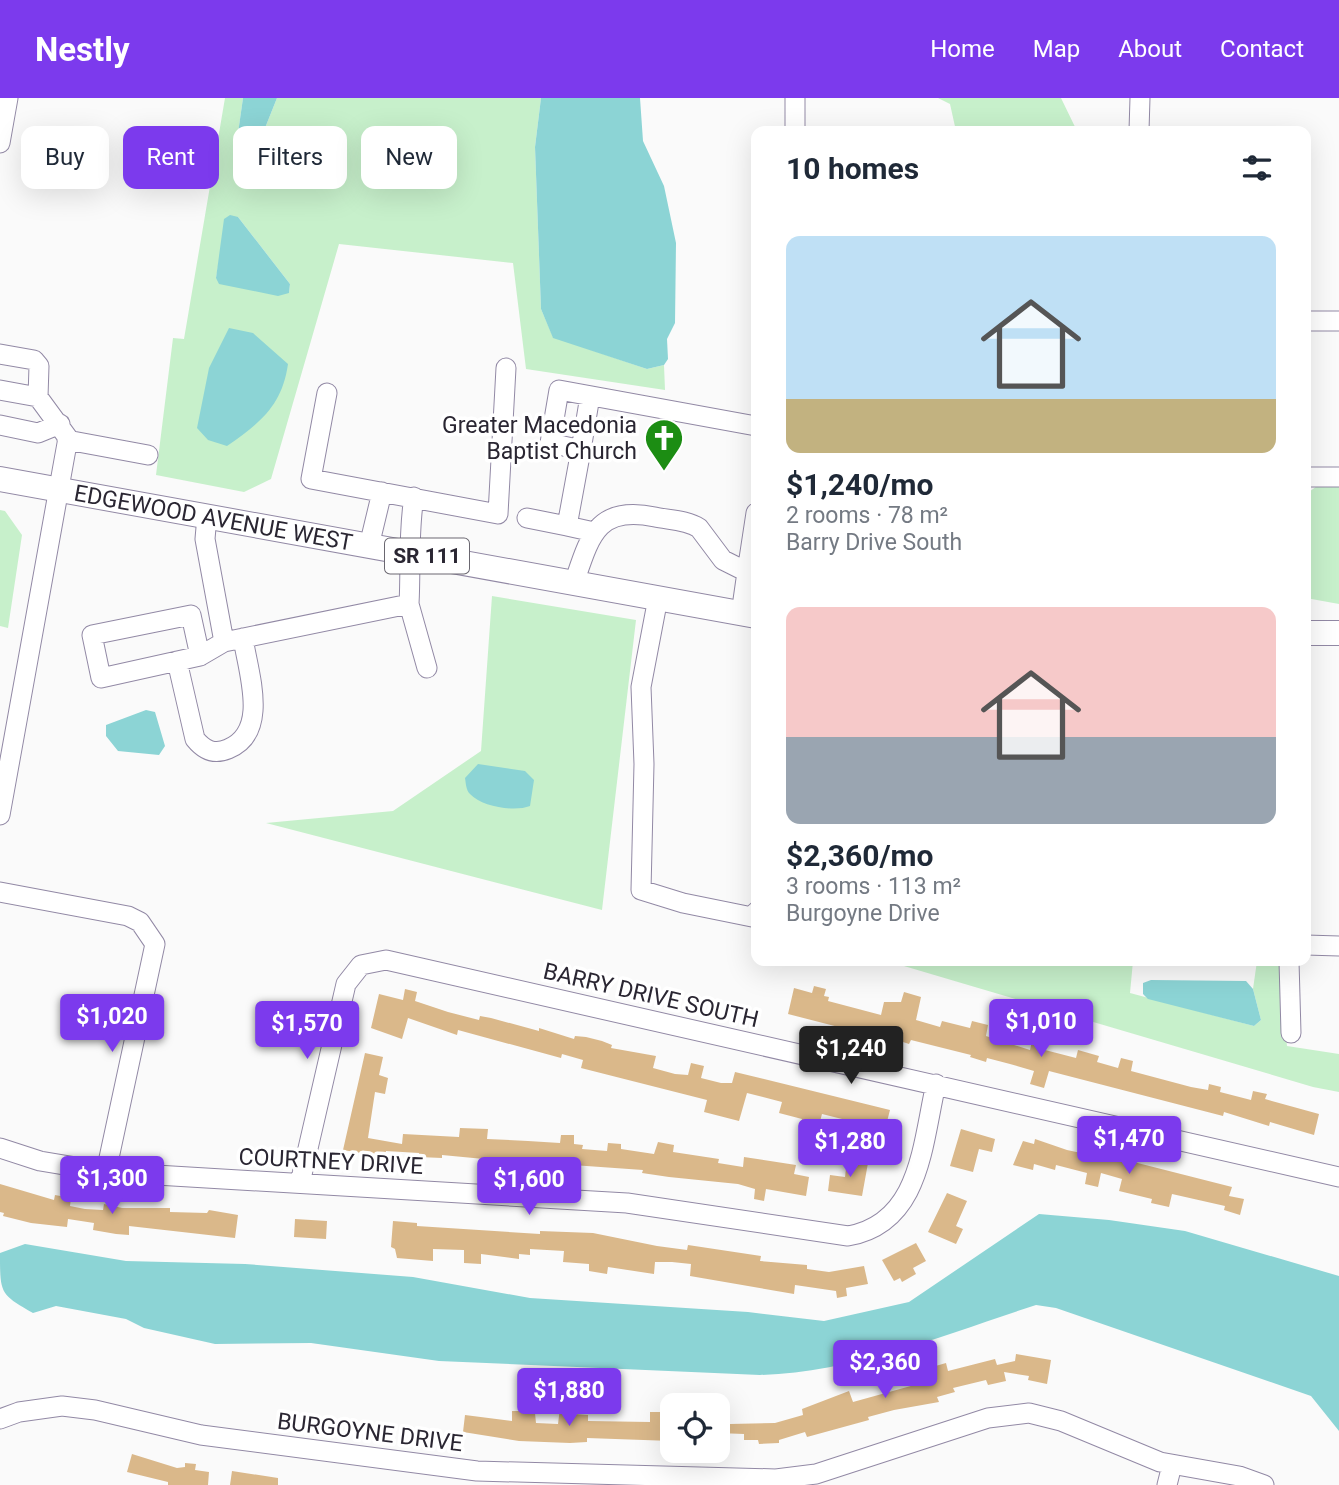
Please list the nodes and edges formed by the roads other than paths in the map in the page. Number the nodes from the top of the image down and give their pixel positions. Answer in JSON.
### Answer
{"nodes":[{"id":1,"x":8,"y":98,"type":"edge"},
{"id":2,"x":795,"y":98,"type":"edge"},
{"id":3,"x":1140,"y":98,"type":"edge"},
{"id":4,"x":795,"y":126,"type":"edge"},
{"id":5,"x":1139,"y":126,"type":"edge"},
{"id":6,"x":0,"y":143,"type":"edge"},
{"id":7,"x":1311,"y":321,"type":"edge"},
{"id":8,"x":1339,"y":321,"type":"edge"},
{"id":9,"x":0,"y":354,"type":"edge"},
{"id":10,"x":506,"y":368,"type":"dead end"},
{"id":11,"x":0,"y":390,"type":"edge"},
{"id":12,"x":327,"y":393,"type":"dead end"},
{"id":13,"x":590,"y":396,"type":"junction"},
{"id":14,"x":38,"y":397,"type":"junction"},
{"id":15,"x":0,"y":425,"type":"edge"},
{"id":16,"x":751,"y":425,"type":"edge"},
{"id":17,"x":64,"y":432,"type":"junction"},
{"id":18,"x":581,"y":450,"type":"junction"},
{"id":19,"x":148,"y":455,"type":"dead end"},
{"id":20,"x":1311,"y":477,"type":"edge"},
{"id":21,"x":1339,"y":477,"type":"edge"},
{"id":22,"x":0,"y":480,"type":"edge"},
{"id":23,"x":59,"y":491,"type":"junction"},
{"id":24,"x":382,"y":492,"type":"junction"},
{"id":25,"x":414,"y":498,"type":"junction"},
{"id":26,"x":207,"y":516,"type":"junction"},
{"id":27,"x":527,"y":518,"type":"dead end"},
{"id":28,"x":567,"y":526,"type":"junction"},
{"id":29,"x":594,"y":532,"type":"junction"},
{"id":30,"x":369,"y":546,"type":"junction"},
{"id":31,"x":751,"y":546,"type":"edge"},
{"id":32,"x":412,"y":554,"type":"junction"},
{"id":33,"x":747,"y":572,"type":"junction"},
{"id":34,"x":574,"y":583,"type":"junction"},
{"id":35,"x":658,"y":598,"type":"junction"},
{"id":36,"x":409,"y":604,"type":"junction"},
{"id":37,"x":748,"y":615,"type":"edge"},
{"id":38,"x":1311,"y":633,"type":"edge"},
{"id":39,"x":1339,"y":633,"type":"edge"},
{"id":40,"x":233,"y":640,"type":"junction"},
{"id":41,"x":200,"y":656,"type":"junction"},
{"id":42,"x":177,"y":661,"type":"junction"},
{"id":43,"x":427,"y":668,"type":"dead end"},
{"id":44,"x":0,"y":816,"type":"edge"},
{"id":45,"x":0,"y":892,"type":"edge"},
{"id":46,"x":751,"y":916,"type":"edge"},
{"id":47,"x":1311,"y":945,"type":"edge"},
{"id":48,"x":1339,"y":946,"type":"edge"},
{"id":49,"x":1289,"y":966,"type":"edge"},
{"id":50,"x":1291,"y":1033,"type":"dead end"},
{"id":51,"x":936,"y":1084,"type":"junction"},
{"id":52,"x":0,"y":1148,"type":"edge"},
{"id":53,"x":106,"y":1172,"type":"junction"},
{"id":54,"x":1339,"y":1177,"type":"edge"},
{"id":55,"x":300,"y":1183,"type":"junction"},
{"id":56,"x":0,"y":1419,"type":"edge"},
{"id":57,"x":1172,"y":1465,"type":"junction"},
{"id":58,"x":817,"y":1479,"type":"edge"},
{"id":59,"x":635,"y":1481,"type":"edge"},
{"id":60,"x":1167,"y":1485,"type":"edge"},
{"id":61,"x":1264,"y":1485,"type":"edge"}],
"edges":[{"from":1,"to":6,"type":"street"},
{"from":2,"to":4,"type":"street"},
{"from":3,"to":5,"type":"street"},
{"from":7,"to":8,"type":"street"},
{"from":9,"to":14,"type":"street"},
{"from":10,"to":25,"type":"street"},
{"from":11,"to":14,"type":"street"},
{"from":12,"to":24,"type":"street"},
{"from":13,"to":16,"type":"street"},
{"from":13,"to":18,"type":"street"},
{"from":13,"to":18,"type":"street"},
{"from":14,"to":17,"type":"street"},
{"from":15,"to":17,"type":"street"},
{"from":17,"to":19,"type":"street"},
{"from":17,"to":23,"type":"street"},
{"from":18,"to":28,"type":"street"},
{"from":20,"to":21,"type":"street"},
{"from":22,"to":23,"type":"main road","name":"EDGEWOOD AVENUE WEST","number":"SR 111"},
{"from":23,"to":26,"type":"main road","name":"EDGEWOOD AVENUE WEST","number":"SR 111"},
{"from":23,"to":44,"type":"street"},
{"from":24,"to":25,"type":"street"},
{"from":24,"to":30,"type":"street"},
{"from":25,"to":32,"type":"street"},
{"from":26,"to":30,"type":"main road","name":"EDGEWOOD AVENUE WEST","number":"SR 111"},
{"from":26,"to":40,"type":"street"},
{"from":27,"to":28,"type":"street"},
{"from":28,"to":29,"type":"street"},
{"from":29,"to":33,"type":"street"},
{"from":29,"to":34,"type":"street"},
{"from":30,"to":32,"type":"main road","name":"EDGEWOOD AVENUE WEST","number":"SR 111"},
{"from":31,"to":33,"type":"street"},
{"from":32,"to":34,"type":"main road","name":"EDGEWOOD AVENUE WEST","number":"SR 111"},
{"from":32,"to":36,"type":"street"},
{"from":33,"to":37,"type":"street"},
{"from":34,"to":35,"type":"main road","name":"EDGEWOOD AVENUE WEST","number":"SR 111"},
{"from":35,"to":37,"type":"main road","name":"EDGEWOOD AVENUE WEST","number":"SR 111"},
{"from":35,"to":46,"type":"street"},
{"from":36,"to":40,"type":"street"},
{"from":36,"to":43,"type":"street"},
{"from":38,"to":39,"type":"main road"},
{"from":40,"to":41,"type":"street"},
{"from":40,"to":42,"type":"street"},
{"from":41,"to":42,"type":"street"},
{"from":41,"to":42,"type":"street"},
{"from":45,"to":53,"type":"street"},
{"from":47,"to":48,"type":"street"},
{"from":49,"to":50,"type":"street"},
{"from":51,"to":54,"type":"street","name":"BARRY DRIVE SOUTH"},
{"from":51,"to":55,"type":"street","name":"COURTNEY DRIVE"},
{"from":51,"to":55,"type":"street","name":"BARRY DRIVE SOUTH"},
{"from":52,"to":53,"type":"street","name":"COURTNEY DRIVE"},
{"from":53,"to":55,"type":"street","name":"COURTNEY DRIVE"},
{"from":56,"to":59,"type":"street","name":"BURGOYNE DRIVE"},
{"from":57,"to":58,"type":"street","name":"BURGOYNE DRIVE"},
{"from":57,"to":60,"type":"street"},
{"from":57,"to":61,"type":"street","name":"BURGOYNE DRIVE"},
{"from":58,"to":59,"type":"street","name":"BURGOYNE DRIVE"}]}
